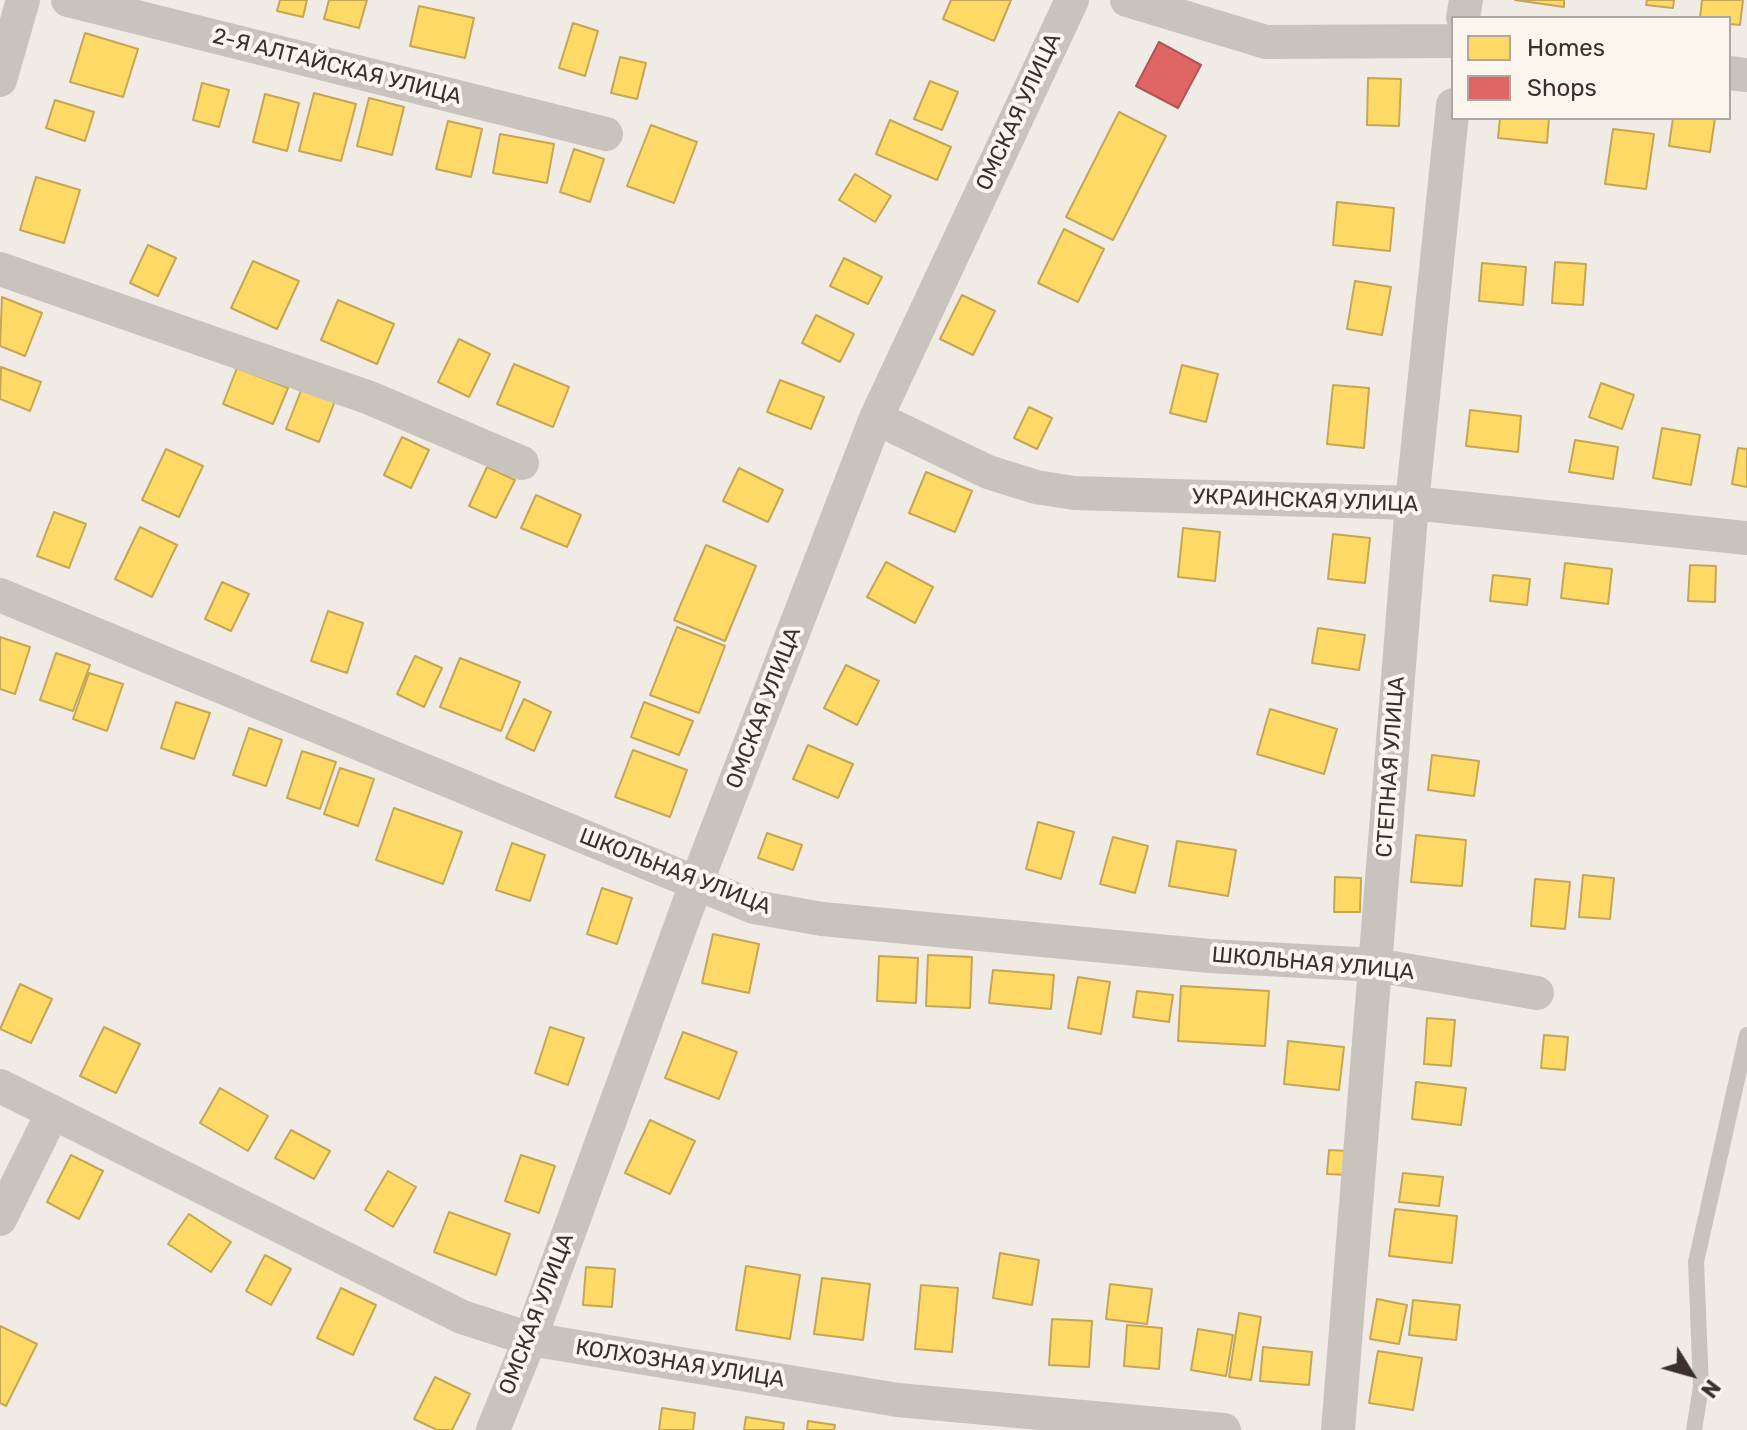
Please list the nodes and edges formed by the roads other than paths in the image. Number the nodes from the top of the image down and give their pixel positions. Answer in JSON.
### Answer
{"nodes":[{"id":1,"x":23,"y":0,"type":"edge"},
{"id":2,"x":68,"y":0,"type":"edge"},
{"id":3,"x":1072,"y":0,"type":"edge"},
{"id":4,"x":1127,"y":0,"type":"edge"},
{"id":5,"x":1451,"y":41,"type":"edge"},
{"id":6,"x":0,"y":80,"type":"edge"},
{"id":7,"x":1451,"y":120,"type":"edge"},
{"id":8,"x":606,"y":134,"type":"dead end"},
{"id":9,"x":0,"y":269,"type":"edge"},
{"id":10,"x":876,"y":418,"type":"junction"},
{"id":11,"x":522,"y":463,"type":"dead end"},
{"id":12,"x":1412,"y":503,"type":"junction"},
{"id":13,"x":1747,"y":538,"type":"edge"},
{"id":14,"x":0,"y":595,"type":"edge"},
{"id":15,"x":696,"y":884,"type":"junction"},
{"id":16,"x":1376,"y":965,"type":"junction"},
{"id":17,"x":1537,"y":993,"type":"dead end"},
{"id":18,"x":1747,"y":1035,"type":"edge"},
{"id":19,"x":0,"y":1086,"type":"edge"},
{"id":20,"x":53,"y":1112,"type":"junction"},
{"id":21,"x":0,"y":1219,"type":"edge"},
{"id":22,"x":530,"y":1339,"type":"junction"},
{"id":23,"x":493,"y":1430,"type":"edge"},
{"id":24,"x":1224,"y":1430,"type":"edge"},
{"id":25,"x":1338,"y":1430,"type":"edge"},
{"id":26,"x":1694,"y":1430,"type":"edge"}],
"edges":[{"from":1,"to":6,"type":"street"},
{"from":2,"to":8,"type":"street","name":"2-Я АЛТАЙСКАЯ УЛИЦА"},
{"from":3,"to":10,"type":"street","name":"ОМСКАЯ УЛИЦА"},
{"from":4,"to":5,"type":"street"},
{"from":7,"to":12,"type":"street","name":"СТЕПНАЯ УЛИЦА"},
{"from":9,"to":11,"type":"street"},
{"from":10,"to":12,"type":"street","name":"УКРАИНСКАЯ УЛИЦА"},
{"from":10,"to":15,"type":"street","name":"ОМСКАЯ УЛИЦА"},
{"from":12,"to":13,"type":"street","name":"УКРАИНСКАЯ УЛИЦА"},
{"from":12,"to":16,"type":"street","name":"СТЕПНАЯ УЛИЦА"},
{"from":14,"to":15,"type":"street","name":"ШКОЛЬНАЯ УЛИЦА"},
{"from":15,"to":16,"type":"street","name":"ШКОЛЬНАЯ УЛИЦА"},
{"from":15,"to":22,"type":"street","name":"ОМСКАЯ УЛИЦА"},
{"from":16,"to":17,"type":"street","name":"ШКОЛЬНАЯ УЛИЦА"},
{"from":16,"to":25,"type":"street","name":"СТЕПНАЯ УЛИЦА"},
{"from":18,"to":26,"type":"lane"},
{"from":19,"to":20,"type":"street","name":"КОЛХОЗНАЯ УЛИЦА"},
{"from":20,"to":21,"type":"street"},
{"from":20,"to":22,"type":"street","name":"КОЛХОЗНАЯ УЛИЦА"},
{"from":22,"to":23,"type":"street","name":"ОМСКАЯ УЛИЦА"},
{"from":22,"to":24,"type":"street","name":"КОЛХОЗНАЯ УЛИЦА"}]}
